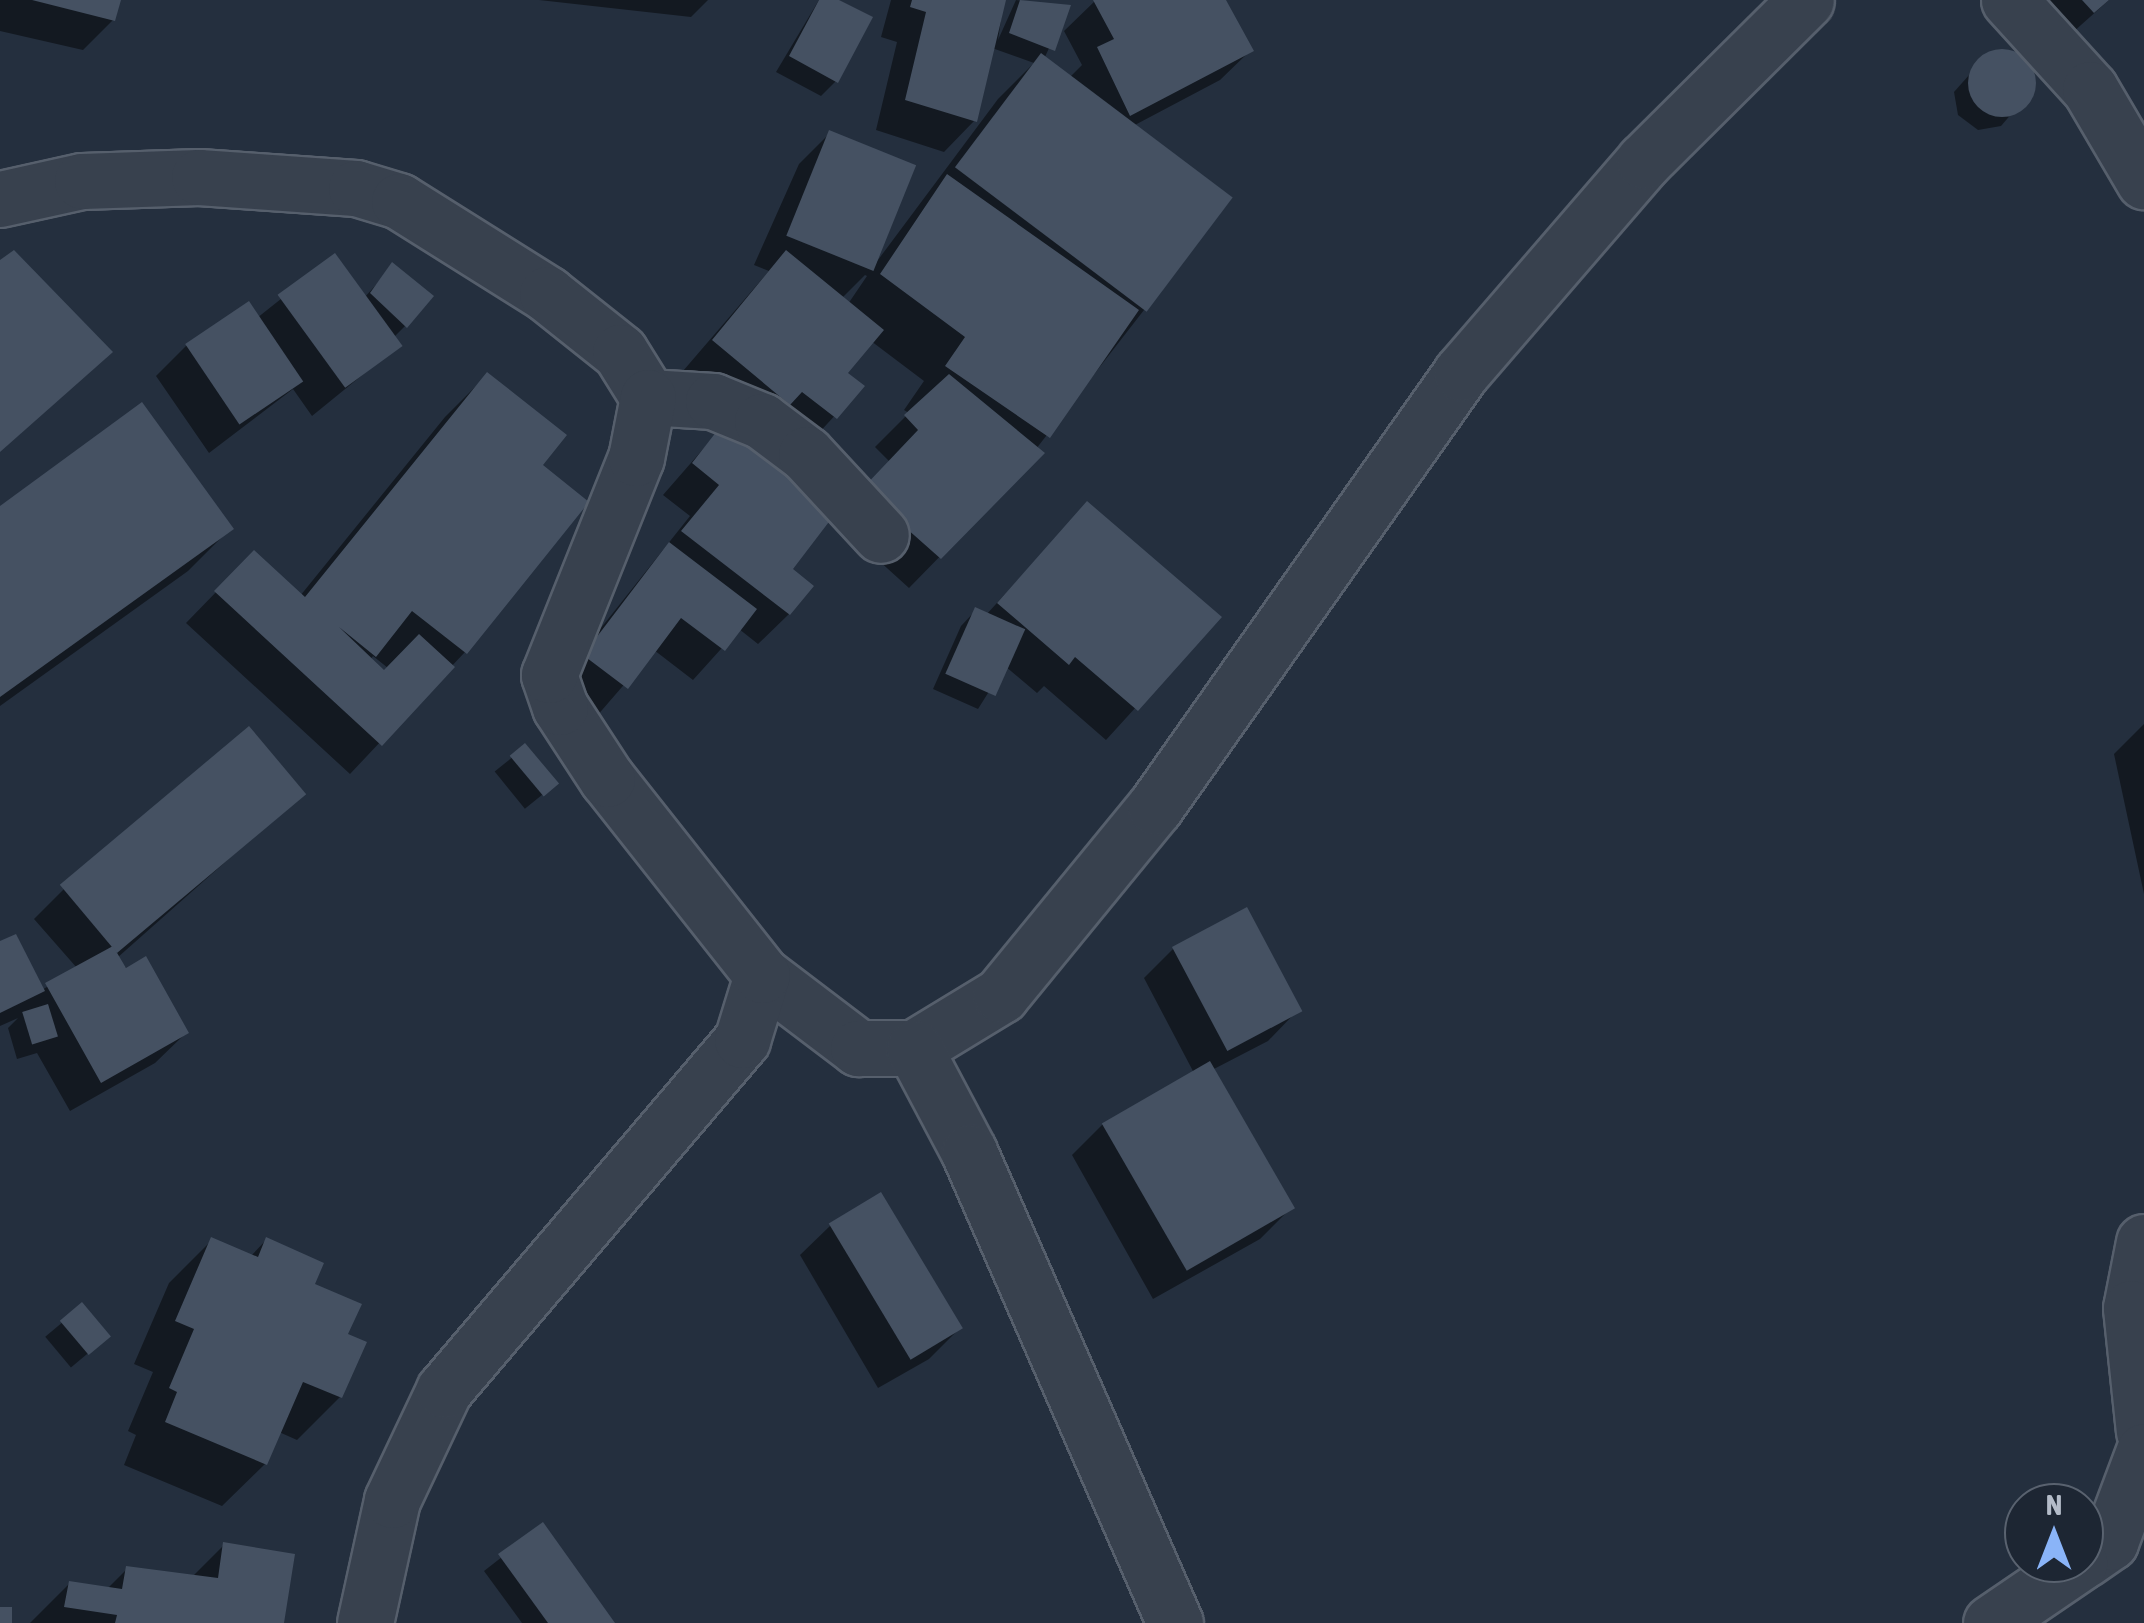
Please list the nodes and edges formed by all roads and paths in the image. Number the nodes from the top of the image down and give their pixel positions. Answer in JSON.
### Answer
{"nodes":[{"id":1,"x":1806,"y":0,"type":"edge"},
{"id":2,"x":2009,"y":0,"type":"edge"},
{"id":3,"x":2144,"y":181,"type":"edge"},
{"id":4,"x":0,"y":199,"type":"edge"},
{"id":5,"x":648,"y":397,"type":"junction"},
{"id":6,"x":881,"y":535,"type":"dead end"},
{"id":7,"x":762,"y":975,"type":"junction"},
{"id":8,"x":914,"y":1048,"type":"junction"},
{"id":9,"x":2144,"y":1242,"type":"edge"},
{"id":10,"x":2144,"y":1432,"type":"edge"},
{"id":11,"x":2144,"y":1450,"type":"edge"},
{"id":12,"x":2104,"y":1546,"type":"edge"},
{"id":13,"x":2050,"y":1583,"type":"edge"},
{"id":14,"x":364,"y":1623,"type":"edge"},
{"id":15,"x":1174,"y":1623,"type":"edge"},
{"id":16,"x":1991,"y":1623,"type":"edge"}],
"edges":[{"from":1,"to":8,"type":"street"},
{"from":2,"to":3,"type":"street"},
{"from":4,"to":5,"type":"street"},
{"from":5,"to":6,"type":"street"},
{"from":5,"to":7,"type":"street"},
{"from":7,"to":8,"type":"street"},
{"from":7,"to":14,"type":"street"},
{"from":8,"to":15,"type":"street"},
{"from":9,"to":10,"type":"street"},
{"from":11,"to":12,"type":"street"},
{"from":13,"to":16,"type":"street"}]}
